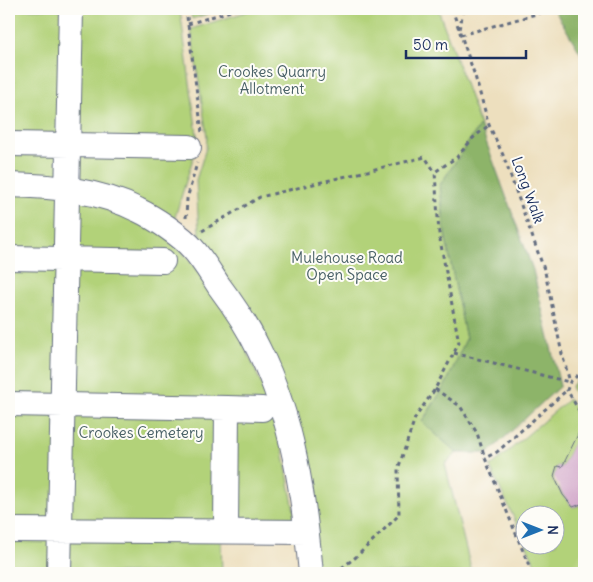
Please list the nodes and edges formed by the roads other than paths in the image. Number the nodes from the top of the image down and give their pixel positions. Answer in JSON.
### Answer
{"nodes":[{"id":1,"x":71,"y":9,"type":"edge"},
{"id":2,"x":9,"y":144,"type":"edge"},
{"id":3,"x":68,"y":144,"type":"junction"},
{"id":4,"x":197,"y":147,"type":"road end"},
{"id":5,"x":9,"y":185,"type":"edge"},
{"id":6,"x":67,"y":190,"type":"junction"},
{"id":7,"x":9,"y":258,"type":"edge"},
{"id":8,"x":67,"y":259,"type":"junction"},
{"id":9,"x":163,"y":261,"type":"dead end"},
{"id":10,"x":9,"y":404,"type":"edge"},
{"id":11,"x":63,"y":405,"type":"junction"},
{"id":12,"x":227,"y":408,"type":"junction"},
{"id":13,"x":262,"y":409,"type":"dead end"},
{"id":14,"x":9,"y":530,"type":"edge"},
{"id":15,"x":61,"y":531,"type":"junction"},
{"id":16,"x":226,"y":531,"type":"junction"},
{"id":17,"x":306,"y":532,"type":"junction"},
{"id":18,"x":59,"y":573,"type":"edge"},
{"id":19,"x":311,"y":573,"type":"edge"}],
"edges":[{"from":1,"to":3,"type":"lane"},
{"from":2,"to":3,"type":"lane"},
{"from":3,"to":4,"type":"lane"},
{"from":3,"to":6,"type":"lane"},
{"from":5,"to":6,"type":"lane"},
{"from":6,"to":8,"type":"lane"},
{"from":6,"to":17,"type":"lane"},
{"from":7,"to":8,"type":"lane"},
{"from":8,"to":9,"type":"lane"},
{"from":8,"to":11,"type":"lane"},
{"from":10,"to":11,"type":"lane"},
{"from":11,"to":12,"type":"lane"},
{"from":11,"to":15,"type":"lane"},
{"from":12,"to":13,"type":"lane"},
{"from":12,"to":16,"type":"lane"},
{"from":14,"to":15,"type":"lane"},
{"from":15,"to":16,"type":"lane"},
{"from":15,"to":18,"type":"lane"},
{"from":16,"to":17,"type":"lane"},
{"from":17,"to":19,"type":"lane"}]}
